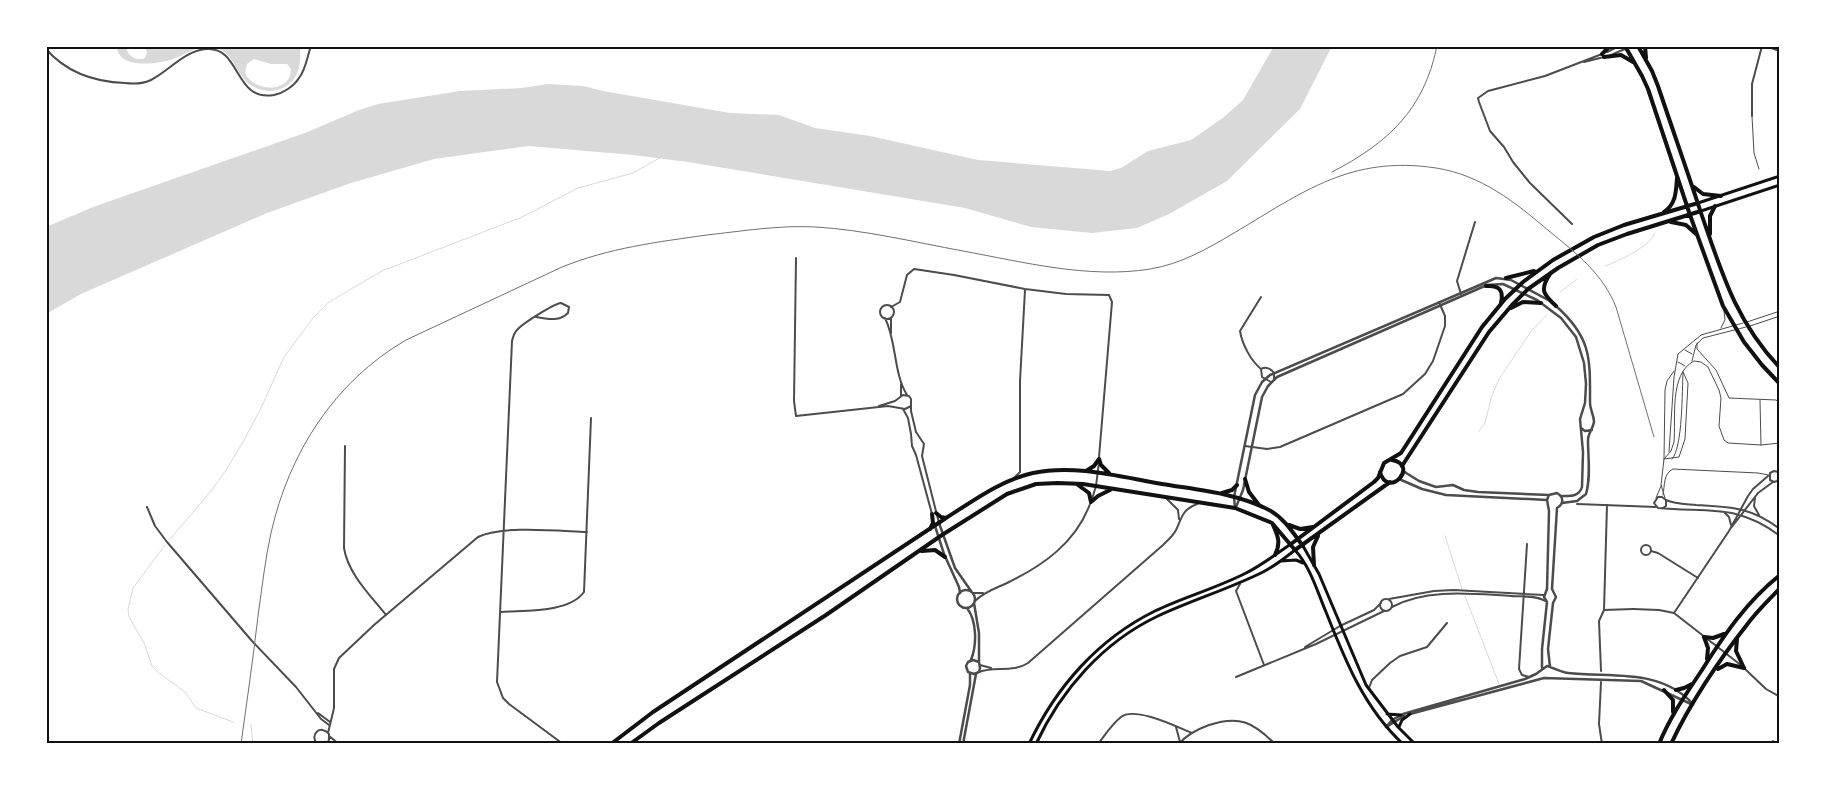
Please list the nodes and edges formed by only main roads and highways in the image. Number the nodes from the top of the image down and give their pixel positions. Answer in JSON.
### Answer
{"nodes":[{"id":1,"x":1610,"y":46,"type":"edge"},
{"id":2,"x":1638,"y":46,"type":"edge"},
{"id":3,"x":1645,"y":46,"type":"edge"},
{"id":4,"x":1627,"y":47,"type":"edge"},
{"id":5,"x":1646,"y":60,"type":"junction"},
{"id":6,"x":1636,"y":65,"type":"junction"},
{"id":7,"x":1677,"y":176,"type":"junction"},
{"id":8,"x":1780,"y":176,"type":"edge"},
{"id":9,"x":1690,"y":180,"type":"junction"},
{"id":10,"x":1780,"y":185,"type":"edge"},
{"id":11,"x":1721,"y":196,"type":"junction"},
{"id":12,"x":1698,"y":203,"type":"junction"},
{"id":13,"x":1687,"y":206,"type":"junction"},
{"id":14,"x":1715,"y":206,"type":"junction"},
{"id":15,"x":1701,"y":211,"type":"junction"},
{"id":16,"x":1659,"y":215,"type":"junction"},
{"id":17,"x":1690,"y":215,"type":"junction"},
{"id":18,"x":1667,"y":222,"type":"junction"},
{"id":19,"x":1698,"y":236,"type":"junction"},
{"id":20,"x":1710,"y":238,"type":"junction"},
{"id":21,"x":1540,"y":269,"type":"junction"},
{"id":22,"x":1551,"y":273,"type":"junction"},
{"id":23,"x":1506,"y":278,"type":"road end"},
{"id":24,"x":1486,"y":286,"type":"road end"},
{"id":25,"x":1541,"y":302,"type":"road end"},
{"id":26,"x":1500,"y":304,"type":"junction"},
{"id":27,"x":1556,"y":306,"type":"road end"},
{"id":28,"x":1507,"y":310,"type":"junction"},
{"id":29,"x":1780,"y":368,"type":"edge"},
{"id":30,"x":1780,"y":384,"type":"edge"},
{"id":31,"x":1390,"y":460,"type":"junction"},
{"id":32,"x":1403,"y":468,"type":"junction"},
{"id":33,"x":1086,"y":472,"type":"junction"},
{"id":34,"x":1380,"y":472,"type":"junction"},
{"id":35,"x":1116,"y":476,"type":"junction"},
{"id":36,"x":1245,"y":479,"type":"road end"},
{"id":37,"x":1390,"y":482,"type":"junction"},
{"id":38,"x":1074,"y":483,"type":"junction"},
{"id":39,"x":1237,"y":485,"type":"road end"},
{"id":40,"x":1114,"y":489,"type":"junction"},
{"id":41,"x":1221,"y":493,"type":"junction"},
{"id":42,"x":1260,"y":506,"type":"junction"},
{"id":43,"x":946,"y":518,"type":"junction"},
{"id":44,"x":1272,"y":523,"type":"junction"},
{"id":45,"x":1287,"y":524,"type":"junction"},
{"id":46,"x":1317,"y":525,"type":"junction"},
{"id":47,"x":930,"y":530,"type":"junction"},
{"id":48,"x":1320,"y":533,"type":"junction"},
{"id":49,"x":1298,"y":539,"type":"junction"},
{"id":50,"x":1291,"y":544,"type":"junction"},
{"id":51,"x":1303,"y":546,"type":"junction"},
{"id":52,"x":1295,"y":550,"type":"junction"},
{"id":53,"x":917,"y":552,"type":"junction"},
{"id":54,"x":1275,"y":555,"type":"junction"},
{"id":55,"x":946,"y":557,"type":"road end"},
{"id":56,"x":1280,"y":561,"type":"junction"},
{"id":57,"x":1306,"y":565,"type":"junction"},
{"id":58,"x":1314,"y":565,"type":"junction"},
{"id":59,"x":1780,"y":575,"type":"edge"},
{"id":60,"x":1780,"y":588,"type":"edge"},
{"id":61,"x":1726,"y":632,"type":"junction"},
{"id":62,"x":1738,"y":636,"type":"junction"},
{"id":63,"x":1707,"y":661,"type":"junction"},
{"id":64,"x":1712,"y":675,"type":"junction"},
{"id":65,"x":1693,"y":682,"type":"junction"},
{"id":66,"x":1664,"y":690,"type":"road end"},
{"id":67,"x":1676,"y":690,"type":"road end"},
{"id":68,"x":1387,"y":714,"type":"junction"},
{"id":69,"x":1410,"y":714,"type":"road end"},
{"id":70,"x":1401,"y":715,"type":"road end"},
{"id":71,"x":1672,"y":717,"type":"junction"},
{"id":72,"x":1399,"y":728,"type":"junction"},
{"id":73,"x":611,"y":744,"type":"edge"},
{"id":74,"x":630,"y":744,"type":"edge"},
{"id":75,"x":1029,"y":744,"type":"edge"},
{"id":76,"x":1036,"y":744,"type":"edge"},
{"id":77,"x":1403,"y":744,"type":"edge"},
{"id":78,"x":1415,"y":744,"type":"edge"},
{"id":79,"x":1659,"y":744,"type":"edge"},
{"id":80,"x":1671,"y":744,"type":"edge"}],
"edges":[{"from":1,"to":6,"type":"main road"},
{"from":2,"to":5,"type":"main road"},
{"from":3,"to":5,"type":"main road"},
{"from":4,"to":6,"type":"main road"},
{"from":5,"to":9,"type":"main road"},
{"from":6,"to":7,"type":"main road"},
{"from":7,"to":13,"type":"main road"},
{"from":7,"to":16,"type":"main road"},
{"from":8,"to":11,"type":"main road"},
{"from":9,"to":11,"type":"main road"},
{"from":9,"to":12,"type":"main road"},
{"from":10,"to":14,"type":"main road"},
{"from":11,"to":12,"type":"main road"},
{"from":12,"to":13,"type":"main road"},
{"from":12,"to":15,"type":"main road"},
{"from":13,"to":16,"type":"main road"},
{"from":13,"to":17,"type":"main road"},
{"from":14,"to":15,"type":"main road"},
{"from":14,"to":20,"type":"main road"},
{"from":15,"to":17,"type":"main road"},
{"from":15,"to":20,"type":"main road"},
{"from":16,"to":21,"type":"main road"},
{"from":17,"to":18,"type":"main road"},
{"from":17,"to":19,"type":"main road"},
{"from":18,"to":19,"type":"main road"},
{"from":18,"to":22,"type":"main road"},
{"from":19,"to":30,"type":"main road"},
{"from":20,"to":29,"type":"main road"},
{"from":21,"to":23,"type":"main road"},
{"from":21,"to":26,"type":"main road"},
{"from":22,"to":27,"type":"main road"},
{"from":22,"to":28,"type":"main road"},
{"from":24,"to":26,"type":"main road"},
{"from":25,"to":28,"type":"main road"},
{"from":26,"to":31,"type":"main road"},
{"from":28,"to":32,"type":"main road"},
{"from":31,"to":32,"type":"main road"},
{"from":31,"to":34,"type":"main road"},
{"from":32,"to":37,"type":"main road"},
{"from":33,"to":35,"type":"main road"},
{"from":33,"to":35,"type":"main road"},
{"from":33,"to":43,"type":"main road"},
{"from":34,"to":37,"type":"main road"},
{"from":34,"to":46,"type":"main road"},
{"from":35,"to":41,"type":"main road"},
{"from":36,"to":42,"type":"main road"},
{"from":37,"to":48,"type":"main road"},
{"from":38,"to":40,"type":"main road"},
{"from":38,"to":40,"type":"main road"},
{"from":38,"to":53,"type":"main road"},
{"from":39,"to":41,"type":"main road"},
{"from":40,"to":44,"type":"main road"},
{"from":41,"to":42,"type":"main road"},
{"from":42,"to":45,"type":"main road"},
{"from":43,"to":47,"type":"main road"},
{"from":43,"to":47,"type":"main road"},
{"from":44,"to":50,"type":"main road"},
{"from":44,"to":54,"type":"main road"},
{"from":45,"to":46,"type":"main road"},
{"from":45,"to":49,"type":"main road"},
{"from":46,"to":49,"type":"main road"},
{"from":47,"to":73,"type":"main road"},
{"from":48,"to":51,"type":"main road"},
{"from":48,"to":58,"type":"main road"},
{"from":49,"to":50,"type":"main road"},
{"from":49,"to":51,"type":"main road"},
{"from":50,"to":52,"type":"main road"},
{"from":50,"to":54,"type":"main road"},
{"from":51,"to":52,"type":"main road"},
{"from":51,"to":58,"type":"main road"},
{"from":52,"to":56,"type":"main road"},
{"from":52,"to":57,"type":"main road"},
{"from":53,"to":55,"type":"main road"},
{"from":53,"to":74,"type":"main road"},
{"from":54,"to":75,"type":"main road"},
{"from":56,"to":57,"type":"main road"},
{"from":56,"to":76,"type":"main road"},
{"from":57,"to":77,"type":"main road"},
{"from":58,"to":68,"type":"main road"},
{"from":59,"to":61,"type":"main road"},
{"from":60,"to":62,"type":"main road"},
{"from":61,"to":63,"type":"main road"},
{"from":61,"to":63,"type":"main road"},
{"from":62,"to":64,"type":"main road"},
{"from":62,"to":64,"type":"main road"},
{"from":63,"to":65,"type":"main road"},
{"from":64,"to":80,"type":"main road"},
{"from":65,"to":67,"type":"main road"},
{"from":65,"to":71,"type":"main road"},
{"from":66,"to":71,"type":"main road"},
{"from":68,"to":70,"type":"main road"},
{"from":68,"to":72,"type":"main road"},
{"from":69,"to":72,"type":"main road"},
{"from":71,"to":79,"type":"main road"},
{"from":72,"to":78,"type":"main road"}]}
